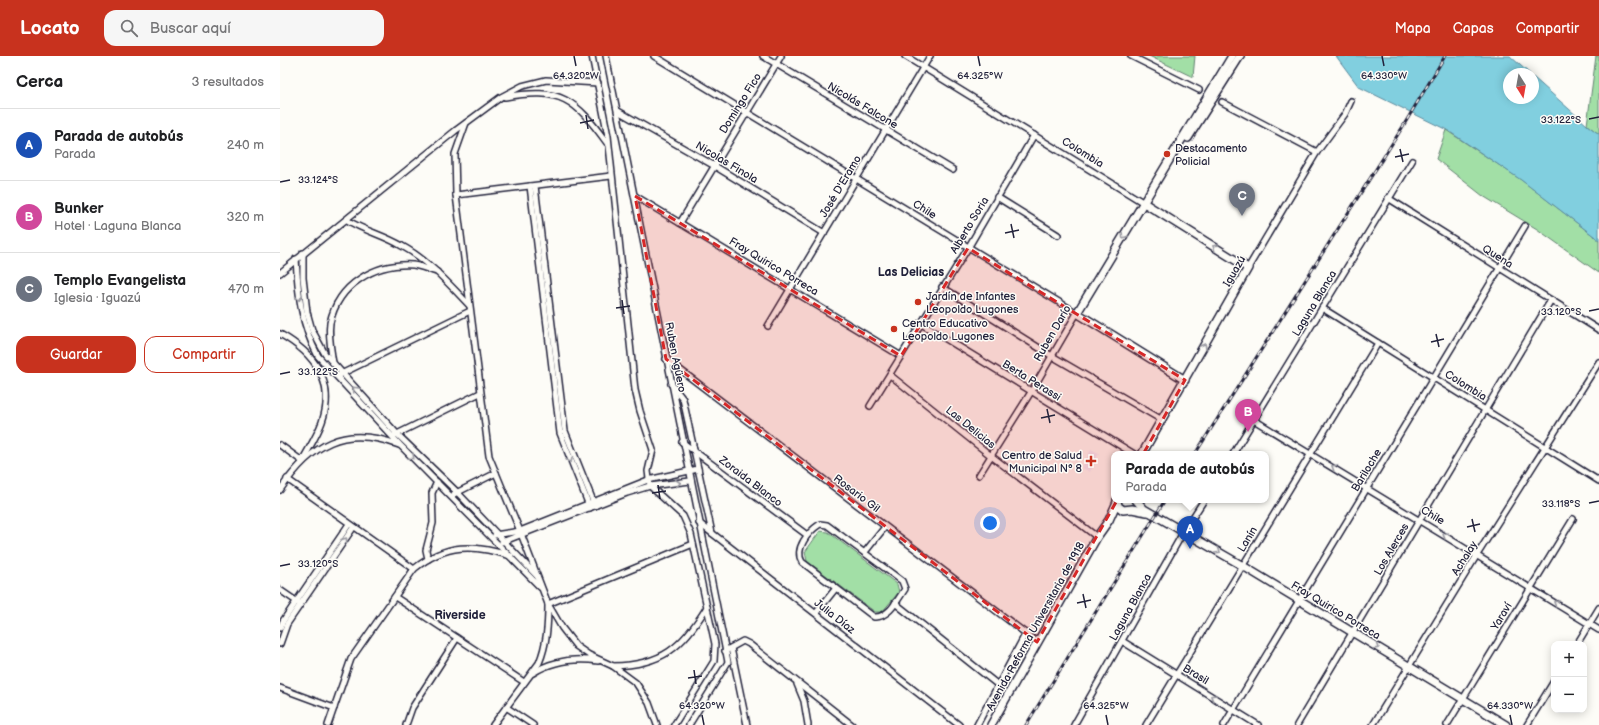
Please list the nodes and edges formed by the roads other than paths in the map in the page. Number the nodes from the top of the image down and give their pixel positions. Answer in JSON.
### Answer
{"nodes":[{"id":1,"x":592,"y":56,"type":"edge"},
{"id":2,"x":606,"y":56,"type":"edge"},
{"id":3,"x":654,"y":56,"type":"edge"},
{"id":4,"x":763,"y":56,"type":"edge"},
{"id":5,"x":781,"y":56,"type":"edge"},
{"id":6,"x":905,"y":56,"type":"edge"},
{"id":7,"x":930,"y":56,"type":"edge"},
{"id":8,"x":1131,"y":56,"type":"edge"},
{"id":9,"x":1232,"y":56,"type":"edge"},
{"id":10,"x":1240,"y":56,"type":"edge"},
{"id":11,"x":776,"y":64,"type":"junction"},
{"id":12,"x":923,"y":67,"type":"junction"},
{"id":13,"x":1229,"y":68,"type":"junction"},
{"id":14,"x":598,"y":83,"type":"junction"},
{"id":15,"x":1199,"y":90,"type":"dead end"},
{"id":16,"x":501,"y":97,"type":"junction"},
{"id":17,"x":1350,"y":101,"type":"dead end"},
{"id":18,"x":1222,"y":102,"type":"dead end"},
{"id":19,"x":618,"y":111,"type":"junction"},
{"id":20,"x":747,"y":112,"type":"junction"},
{"id":21,"x":467,"y":122,"type":"junction"},
{"id":22,"x":886,"y":130,"type":"junction"},
{"id":23,"x":1034,"y":135,"type":"junction"},
{"id":24,"x":607,"y":143,"type":"junction"},
{"id":25,"x":1316,"y":152,"type":"junction"},
{"id":26,"x":1412,"y":162,"type":"dead end"},
{"id":27,"x":713,"y":165,"type":"junction"},
{"id":28,"x":953,"y":170,"type":"dead end"},
{"id":29,"x":611,"y":176,"type":"junction"},
{"id":30,"x":856,"y":179,"type":"junction"},
{"id":31,"x":532,"y":186,"type":"junction"},
{"id":32,"x":456,"y":195,"type":"junction"},
{"id":33,"x":635,"y":196,"type":"junction"},
{"id":34,"x":997,"y":197,"type":"junction"},
{"id":35,"x":1388,"y":198,"type":"junction"},
{"id":36,"x":1144,"y":203,"type":"junction"},
{"id":37,"x":347,"y":220,"type":"junction"},
{"id":38,"x":680,"y":223,"type":"junction"},
{"id":39,"x":1525,"y":226,"type":"dead end"},
{"id":40,"x":824,"y":233,"type":"junction"},
{"id":41,"x":1058,"y":235,"type":"dead end"},
{"id":42,"x":968,"y":248,"type":"junction"},
{"id":43,"x":303,"y":253,"type":"junction"},
{"id":44,"x":296,"y":259,"type":"junction"},
{"id":45,"x":1248,"y":268,"type":"junction"},
{"id":46,"x":1498,"y":268,"type":"junction"},
{"id":47,"x":436,"y":272,"type":"junction"},
{"id":48,"x":280,"y":273,"type":"edge"},
{"id":49,"x":942,"y":287,"type":"junction"},
{"id":50,"x":791,"y":289,"type":"junction"},
{"id":51,"x":1552,"y":300,"type":"junction"},
{"id":52,"x":469,"y":305,"type":"junction"},
{"id":53,"x":1322,"y":308,"type":"junction"},
{"id":54,"x":470,"y":311,"type":"junction"},
{"id":55,"x":1077,"y":313,"type":"junction"},
{"id":56,"x":920,"y":323,"type":"junction"},
{"id":57,"x":768,"y":326,"type":"dead end"},
{"id":58,"x":1599,"y":330,"type":"edge"},
{"id":59,"x":280,"y":334,"type":"edge"},
{"id":60,"x":1378,"y":344,"type":"junction"},
{"id":61,"x":309,"y":356,"type":"junction"},
{"id":62,"x":318,"y":356,"type":"junction"},
{"id":63,"x":901,"y":356,"type":"junction"},
{"id":64,"x":1052,"y":356,"type":"junction"},
{"id":65,"x":328,"y":358,"type":"junction"},
{"id":66,"x":666,"y":359,"type":"junction"},
{"id":67,"x":1599,"y":362,"type":"edge"},
{"id":68,"x":333,"y":363,"type":"junction"},
{"id":69,"x":339,"y":375,"type":"junction"},
{"id":70,"x":890,"y":375,"type":"junction"},
{"id":71,"x":1433,"y":378,"type":"junction"},
{"id":72,"x":1185,"y":380,"type":"junction"},
{"id":73,"x":670,"y":383,"type":"junction"},
{"id":74,"x":1031,"y":392,"type":"junction"},
{"id":75,"x":480,"y":393,"type":"junction"},
{"id":76,"x":870,"y":406,"type":"dead end"},
{"id":77,"x":1486,"y":411,"type":"junction"},
{"id":78,"x":1162,"y":420,"type":"junction"},
{"id":79,"x":1254,"y":420,"type":"junction"},
{"id":80,"x":394,"y":435,"type":"junction"},
{"id":81,"x":406,"y":442,"type":"junction"},
{"id":82,"x":682,"y":442,"type":"junction"},
{"id":83,"x":280,"y":445,"type":"edge"},
{"id":84,"x":400,"y":445,"type":"junction"},
{"id":85,"x":1544,"y":447,"type":"junction"},
{"id":86,"x":1129,"y":451,"type":"edge"},
{"id":87,"x":1144,"y":451,"type":"edge"},
{"id":88,"x":1235,"y":451,"type":"edge"},
{"id":89,"x":695,"y":452,"type":"junction"},
{"id":90,"x":1311,"y":453,"type":"junction"},
{"id":91,"x":990,"y":455,"type":"junction"},
{"id":92,"x":302,"y":461,"type":"junction"},
{"id":93,"x":698,"y":469,"type":"junction"},
{"id":94,"x":688,"y":471,"type":"junction"},
{"id":95,"x":496,"y":473,"type":"junction"},
{"id":96,"x":979,"y":475,"type":"dead end"},
{"id":97,"x":287,"y":479,"type":"junction"},
{"id":98,"x":648,"y":480,"type":"junction"},
{"id":99,"x":690,"y":481,"type":"junction"},
{"id":100,"x":1599,"y":481,"type":"edge"},
{"id":101,"x":437,"y":482,"type":"junction"},
{"id":102,"x":650,"y":486,"type":"junction"},
{"id":103,"x":1367,"y":488,"type":"junction"},
{"id":104,"x":280,"y":490,"type":"edge"},
{"id":105,"x":457,"y":492,"type":"junction"},
{"id":106,"x":451,"y":496,"type":"junction"},
{"id":107,"x":1116,"y":503,"type":"edge"},
{"id":108,"x":1118,"y":503,"type":"edge"},
{"id":109,"x":1134,"y":503,"type":"edge"},
{"id":110,"x":1138,"y":503,"type":"edge"},
{"id":111,"x":1202,"y":503,"type":"edge"},
{"id":112,"x":592,"y":505,"type":"junction"},
{"id":113,"x":1132,"y":509,"type":"junction"},
{"id":114,"x":1124,"y":510,"type":"junction"},
{"id":115,"x":1155,"y":514,"type":"junction"},
{"id":116,"x":1573,"y":518,"type":"dead end"},
{"id":117,"x":1109,"y":520,"type":"junction"},
{"id":118,"x":1419,"y":520,"type":"junction"},
{"id":119,"x":699,"y":524,"type":"junction"},
{"id":120,"x":351,"y":526,"type":"junction"},
{"id":121,"x":884,"y":526,"type":"junction"},
{"id":122,"x":1184,"y":531,"type":"junction"},
{"id":123,"x":712,"y":533,"type":"junction"},
{"id":124,"x":521,"y":534,"type":"junction"},
{"id":125,"x":494,"y":535,"type":"junction"},
{"id":126,"x":807,"y":536,"type":"junction"},
{"id":127,"x":1097,"y":537,"type":"junction"},
{"id":128,"x":501,"y":542,"type":"junction"},
{"id":129,"x":693,"y":544,"type":"junction"},
{"id":130,"x":864,"y":552,"type":"junction"},
{"id":131,"x":1477,"y":555,"type":"junction"},
{"id":132,"x":511,"y":556,"type":"junction"},
{"id":133,"x":520,"y":558,"type":"junction"},
{"id":134,"x":428,"y":559,"type":"junction"},
{"id":135,"x":1243,"y":566,"type":"junction"},
{"id":136,"x":414,"y":569,"type":"junction"},
{"id":137,"x":538,"y":578,"type":"junction"},
{"id":138,"x":542,"y":588,"type":"junction"},
{"id":139,"x":836,"y":588,"type":"junction"},
{"id":140,"x":1530,"y":588,"type":"junction"},
{"id":141,"x":280,"y":590,"type":"edge"},
{"id":142,"x":394,"y":598,"type":"junction"},
{"id":143,"x":1299,"y":600,"type":"junction"},
{"id":144,"x":298,"y":603,"type":"junction"},
{"id":145,"x":548,"y":604,"type":"junction"},
{"id":146,"x":895,"y":604,"type":"junction"},
{"id":147,"x":707,"y":607,"type":"junction"},
{"id":148,"x":1599,"y":608,"type":"edge"},
{"id":149,"x":816,"y":614,"type":"junction"},
{"id":150,"x":1589,"y":624,"type":"junction"},
{"id":151,"x":280,"y":628,"type":"edge"},
{"id":152,"x":1599,"y":630,"type":"edge"},
{"id":153,"x":1026,"y":633,"type":"junction"},
{"id":154,"x":1354,"y":633,"type":"junction"},
{"id":155,"x":457,"y":638,"type":"junction"},
{"id":156,"x":1122,"y":641,"type":"junction"},
{"id":157,"x":1579,"y":641,"type":"edge"},
{"id":158,"x":1038,"y":642,"type":"junction"},
{"id":159,"x":280,"y":644,"type":"edge"},
{"id":160,"x":732,"y":648,"type":"junction"},
{"id":161,"x":725,"y":651,"type":"junction"},
{"id":162,"x":605,"y":662,"type":"junction"},
{"id":163,"x":612,"y":666,"type":"junction"},
{"id":164,"x":1409,"y":667,"type":"junction"},
{"id":165,"x":530,"y":675,"type":"junction"},
{"id":166,"x":1176,"y":675,"type":"junction"},
{"id":167,"x":524,"y":682,"type":"junction"},
{"id":168,"x":796,"y":682,"type":"junction"},
{"id":169,"x":998,"y":685,"type":"junction"},
{"id":170,"x":1551,"y":686,"type":"edge"},
{"id":171,"x":280,"y":688,"type":"edge"},
{"id":172,"x":1463,"y":699,"type":"junction"},
{"id":173,"x":506,"y":707,"type":"junction"},
{"id":174,"x":334,"y":708,"type":"junction"},
{"id":175,"x":1233,"y":709,"type":"junction"},
{"id":176,"x":328,"y":725,"type":"edge"},
{"id":177,"x":406,"y":725,"type":"edge"},
{"id":178,"x":493,"y":725,"type":"edge"},
{"id":179,"x":533,"y":725,"type":"edge"},
{"id":180,"x":657,"y":725,"type":"edge"},
{"id":181,"x":674,"y":725,"type":"edge"},
{"id":182,"x":689,"y":725,"type":"edge"},
{"id":183,"x":747,"y":725,"type":"edge"},
{"id":184,"x":808,"y":725,"type":"edge"},
{"id":185,"x":852,"y":725,"type":"edge"},
{"id":186,"x":959,"y":725,"type":"edge"},
{"id":187,"x":977,"y":725,"type":"edge"},
{"id":188,"x":991,"y":725,"type":"edge"},
{"id":189,"x":1074,"y":725,"type":"edge"},
{"id":190,"x":1146,"y":725,"type":"edge"},
{"id":191,"x":1224,"y":725,"type":"edge"},
{"id":192,"x":1258,"y":725,"type":"edge"},
{"id":193,"x":1297,"y":725,"type":"edge"},
{"id":194,"x":1373,"y":725,"type":"edge"},
{"id":195,"x":1447,"y":725,"type":"edge"},
{"id":196,"x":1506,"y":725,"type":"edge"},
{"id":197,"x":1527,"y":725,"type":"edge"}],
"edges":[{"from":1,"to":14,"type":"street"},
{"from":2,"to":19,"type":"street","name":"Ruben Agüero"},
{"from":3,"to":20,"type":"street","name":"Chile"},
{"from":4,"to":11,"type":"street","name":"Nicolás Falcone"},
{"from":5,"to":11,"type":"street","name":"Domingo Fico"},
{"from":6,"to":12,"type":"street","name":"Colombia"},
{"from":7,"to":12,"type":"street","name":"José D'Eramo"},
{"from":8,"to":15,"type":"street"},
{"from":9,"to":13,"type":"main road"},
{"from":10,"to":13,"type":"main road"},
{"from":11,"to":20,"type":"street","name":"Domingo Fico"},
{"from":11,"to":22,"type":"street","name":"Nicolás Falcone"},
{"from":12,"to":22,"type":"street","name":"José D'Eramo"},
{"from":12,"to":23,"type":"street","name":"Colombia"},
{"from":13,"to":36,"type":"main road","name":"Ruben Darío"},
{"from":14,"to":16,"type":"street"},
{"from":14,"to":24,"type":"street"},
{"from":16,"to":21,"type":"street"},
{"from":16,"to":24,"type":"street"},
{"from":17,"to":25,"type":"street","name":"Iguazú"},
{"from":18,"to":25,"type":"street"},
{"from":19,"to":27,"type":"street","name":"Nicolas Finola"},
{"from":19,"to":33,"type":"street","name":"Ruben Agüero"},
{"from":20,"to":27,"type":"street","name":"Domingo Fico"},
{"from":20,"to":30,"type":"street","name":"Chile"},
{"from":21,"to":32,"type":"street"},
{"from":21,"to":37,"type":"street"},
{"from":22,"to":28,"type":"street","name":"Nicolás Falcone"},
{"from":22,"to":30,"type":"street","name":"José D'Eramo"},
{"from":23,"to":34,"type":"street","name":"Alberto Soria"},
{"from":23,"to":36,"type":"street","name":"Colombia"},
{"from":24,"to":29,"type":"street"},
{"from":25,"to":45,"type":"street","name":"Iguazú"},
{"from":26,"to":35,"type":"street","name":"Laguna Blanca"},
{"from":27,"to":38,"type":"street","name":"Domingo Fico"},
{"from":27,"to":40,"type":"street","name":"Nicolas Finola"},
{"from":29,"to":31,"type":"street"},
{"from":29,"to":98,"type":"street"},
{"from":30,"to":40,"type":"street","name":"José D'Eramo"},
{"from":30,"to":42,"type":"street","name":"Chile"},
{"from":31,"to":32,"type":"street"},
{"from":31,"to":112,"type":"street"},
{"from":32,"to":52,"type":"street"},
{"from":33,"to":38,"type":"street","name":"Fray Quirico Porreca"},
{"from":33,"to":66,"type":"street","name":"Ruben Agüero"},
{"from":34,"to":41,"type":"street"},
{"from":34,"to":42,"type":"street","name":"Alberto Soria"},
{"from":35,"to":46,"type":"street","name":"Quena"},
{"from":35,"to":53,"type":"street","name":"Laguna Blanca"},
{"from":45,"to":36,"type":"main road","name":"Colombia","one_way":true},
{"from":36,"to":55,"type":"main road","name":"Ruben Darío","one_way":true},
{"from":37,"to":43,"type":"street"},
{"from":37,"to":47,"type":"street"},
{"from":38,"to":50,"type":"street","name":"Fray Quirico Porreca"},
{"from":39,"to":46,"type":"street","name":"Bariloche"},
{"from":40,"to":50,"type":"street","name":"José D'Eramo"},
{"from":42,"to":49,"type":"street","name":"Alberto Soria"},
{"from":42,"to":55,"type":"street","name":"Chile"},
{"from":43,"to":44,"type":"street"},
{"from":43,"to":65,"type":"street"},
{"from":44,"to":48,"type":"street"},
{"from":44,"to":62,"type":"street","one_way":true},
{"from":72,"to":45,"type":"main road","name":"Iguazú","one_way":true},
{"from":46,"to":51,"type":"street","name":"Quena"},
{"from":46,"to":71,"type":"street","name":"Bariloche"},
{"from":47,"to":52,"type":"street"},
{"from":47,"to":68,"type":"street"},
{"from":49,"to":56,"type":"street","name":"Alberto Soria"},
{"from":49,"to":64,"type":"street"},
{"from":50,"to":57,"type":"street","name":"José D'Eramo"},
{"from":50,"to":63,"type":"street","name":"Fray Quirico Porreca"},
{"from":51,"to":58,"type":"street","name":"Quena"},
{"from":51,"to":77,"type":"street","name":"Los Alerces"},
{"from":52,"to":54,"type":"street"},
{"from":53,"to":60,"type":"street","name":"Colombia"},
{"from":53,"to":79,"type":"street","name":"Laguna Blanca"},
{"from":54,"to":69,"type":"street"},
{"from":54,"to":75,"type":"street"},
{"from":55,"to":64,"type":"street","name":"Ruben Darío"},
{"from":55,"to":72,"type":"main road","name":"Chile","one_way":true},
{"from":56,"to":63,"type":"street","name":"Alberto Soria"},
{"from":56,"to":74,"type":"street","name":"Berta Perassi"},
{"from":59,"to":61,"type":"street"},
{"from":60,"to":71,"type":"street","name":"Colombia"},
{"from":60,"to":90,"type":"street","name":"Lanín"},
{"from":61,"to":62,"type":"street"},
{"from":61,"to":92,"type":"street"},
{"from":62,"to":65,"type":"street"},
{"from":62,"to":69,"type":"street"},
{"from":63,"to":70,"type":"street","name":"Alberto Soria"},
{"from":64,"to":74,"type":"street","name":"Ruben Darío"},
{"from":64,"to":78,"type":"street"},
{"from":65,"to":68,"type":"street"},
{"from":66,"to":73,"type":"street","name":"Ruben Agüero"},
{"from":66,"to":121,"type":"street","name":"Rosario Gil"},
{"from":67,"to":85,"type":"street","name":"Achalay"},
{"from":68,"to":69,"type":"street"},
{"from":69,"to":80,"type":"street"},
{"from":70,"to":76,"type":"street","name":"Alberto Soria"},
{"from":70,"to":91,"type":"street","name":"Las Delicias"},
{"from":71,"to":77,"type":"street","name":"Colombia"},
{"from":71,"to":103,"type":"street","name":"Bariloche"},
{"from":72,"to":78,"type":"main road","name":"Iguazú"},
{"from":73,"to":82,"type":"street","name":"Ruben Agüero"},
{"from":73,"to":89,"type":"street"},
{"from":74,"to":86,"type":"street","name":"Berta Perassi"},
{"from":74,"to":91,"type":"street","name":"Ruben Darío"},
{"from":75,"to":80,"type":"street"},
{"from":75,"to":95,"type":"street"},
{"from":77,"to":85,"type":"street","name":"Colombia"},
{"from":77,"to":118,"type":"street","name":"Los Alerces"},
{"from":78,"to":87,"type":"main road","name":"Iguazú"},
{"from":79,"to":88,"type":"street","name":"Laguna Blanca"},
{"from":79,"to":90,"type":"street","name":"Chile"},
{"from":80,"to":81,"type":"street"},
{"from":80,"to":84,"type":"street"},
{"from":81,"to":84,"type":"street"},
{"from":81,"to":105,"type":"street"},
{"from":82,"to":89,"type":"street","name":"Zoraida Blanco"},
{"from":82,"to":94,"type":"street","name":"Ruben Agüero"},
{"from":83,"to":92,"type":"street"},
{"from":84,"to":92,"type":"street"},
{"from":84,"to":101,"type":"street","one_way":true},
{"from":85,"to":100,"type":"street","name":"Colombia"},
{"from":85,"to":131,"type":"street","name":"Achalay"},
{"from":89,"to":93,"type":"street"},
{"from":89,"to":126,"type":"street","name":"Zoraida Blanco"},
{"from":103,"to":90,"type":"street","name":"Chile","one_way":true},
{"from":90,"to":135,"type":"street","name":"Lanín"},
{"from":91,"to":96,"type":"street","name":"Ruben Darío"},
{"from":91,"to":127,"type":"street","name":"Las Delicias"},
{"from":92,"to":97,"type":"street"},
{"from":93,"to":94,"type":"street"},
{"from":93,"to":123,"type":"street"},
{"from":94,"to":98,"type":"street"},
{"from":94,"to":99,"type":"street","name":"Ruben Agüero"},
{"from":95,"to":105,"type":"street"},
{"from":95,"to":124,"type":"street"},
{"from":97,"to":104,"type":"street"},
{"from":97,"to":120,"type":"street"},
{"from":98,"to":102,"type":"street"},
{"from":98,"to":112,"type":"street"},
{"from":102,"to":99,"type":"street","one_way":true},
{"from":99,"to":119,"type":"street","name":"Ruben Agüero"},
{"from":101,"to":106,"type":"street"},
{"from":101,"to":134,"type":"street"},
{"from":102,"to":112,"type":"street"},
{"from":102,"to":129,"type":"street"},
{"from":103,"to":118,"type":"street","name":"Chile"},
{"from":103,"to":143,"type":"street","name":"Bariloche"},
{"from":105,"to":106,"type":"street"},
{"from":105,"to":125,"type":"street"},
{"from":106,"to":125,"type":"street"},
{"from":107,"to":117,"type":"main road"},
{"from":108,"to":114,"type":"main road"},
{"from":109,"to":113,"type":"main road","name":"Fray Quirico Porreca"},
{"from":110,"to":115,"type":"main road","name":"Fray Quirico Porreca"},
{"from":111,"to":122,"type":"street","name":"Laguna Blanca"},
{"from":112,"to":124,"type":"street"},
{"from":113,"to":114,"type":"main road","name":"Fray Quirico Porreca"},
{"from":113,"to":115,"type":"main road","name":"Fray Quirico Porreca"},
{"from":114,"to":117,"type":"main road"},
{"from":115,"to":122,"type":"main road","name":"Fray Quirico Porreca"},
{"from":116,"to":140,"type":"street","name":"Yaraví"},
{"from":117,"to":127,"type":"main road"},
{"from":131,"to":118,"type":"street","name":"Chile","one_way":true},
{"from":118,"to":154,"type":"street","name":"Los Alerces"},
{"from":119,"to":123,"type":"street","name":"Julia Díaz"},
{"from":119,"to":161,"type":"street","name":"Ruben Agüero"},
{"from":120,"to":136,"type":"street"},
{"from":120,"to":144,"type":"street"},
{"from":121,"to":130,"type":"street"},
{"from":121,"to":153,"type":"street","name":"Rosario Gil"},
{"from":122,"to":135,"type":"main road","name":"Fray Quirico Porreca","one_way":true},
{"from":122,"to":156,"type":"street","name":"Laguna Blanca"},
{"from":123,"to":149,"type":"street","name":"Julia Díaz"},
{"from":124,"to":125,"type":"street"},
{"from":124,"to":128,"type":"street"},
{"from":124,"to":137,"type":"street"},
{"from":125,"to":128,"type":"street"},
{"from":126,"to":130,"type":"street"},
{"from":126,"to":139,"type":"street"},
{"from":127,"to":158,"type":"main road","name":"Avenida Reforma Universitaria de 1918"},
{"from":128,"to":132,"type":"street"},
{"from":128,"to":133,"type":"street"},
{"from":129,"to":145,"type":"street"},
{"from":129,"to":147,"type":"street"},
{"from":130,"to":146,"type":"street"},
{"from":131,"to":140,"type":"street","name":"Chile"},
{"from":131,"to":164,"type":"street","name":"Achalay"},
{"from":132,"to":133,"type":"street"},
{"from":132,"to":134,"type":"street"},
{"from":132,"to":138,"type":"street"},
{"from":133,"to":137,"type":"street"},
{"from":134,"to":136,"type":"street"},
{"from":135,"to":143,"type":"main road","name":"Fray Quirico Porreca"},
{"from":135,"to":166,"type":"street","name":"Lanín"},
{"from":136,"to":142,"type":"street"},
{"from":137,"to":138,"type":"street"},
{"from":138,"to":145,"type":"street"},
{"from":139,"to":146,"type":"street"},
{"from":139,"to":149,"type":"street"},
{"from":150,"to":140,"type":"street","name":"Chile","one_way":true},
{"from":140,"to":172,"type":"street","name":"Yaraví"},
{"from":141,"to":144,"type":"street"},
{"from":142,"to":155,"type":"street"},
{"from":142,"to":174,"type":"street"},
{"from":143,"to":154,"type":"main road","name":"Fray Quirico Porreca"},
{"from":143,"to":175,"type":"street","name":"Bariloche"},
{"from":144,"to":151,"type":"street"},
{"from":144,"to":159,"type":"street"},
{"from":145,"to":162,"type":"street"},
{"from":145,"to":165,"type":"street"},
{"from":146,"to":169,"type":"street"},
{"from":147,"to":163,"type":"street"},
{"from":147,"to":181,"type":"street"},
{"from":148,"to":150,"type":"street"},
{"from":149,"to":186,"type":"street","name":"Julia Díaz"},
{"from":150,"to":152,"type":"street","name":"Chile"},
{"from":150,"to":157,"type":"street"},
{"from":153,"to":158,"type":"street","name":"Rosario Gil"},
{"from":153,"to":169,"type":"street"},
{"from":154,"to":164,"type":"main road","name":"Fray Quirico Porreca","one_way":true},
{"from":154,"to":193,"type":"street","name":"Los Alerces"},
{"from":155,"to":167,"type":"street"},
{"from":155,"to":177,"type":"street"},
{"from":156,"to":166,"type":"street","name":"Brasil"},
{"from":156,"to":189,"type":"street","name":"Laguna Blanca"},
{"from":158,"to":188,"type":"main road","name":"Avenida Reforma Universitaria de 1918"},
{"from":160,"to":161,"type":"street"},
{"from":160,"to":168,"type":"street"},
{"from":160,"to":183,"type":"street"},
{"from":161,"to":182,"type":"street","name":"Ruben Agüero"},
{"from":162,"to":163,"type":"street"},
{"from":162,"to":165,"type":"street"},
{"from":163,"to":180,"type":"street"},
{"from":164,"to":172,"type":"main road","name":"Fray Quirico Porreca"},
{"from":164,"to":194,"type":"street","name":"Achalay"},
{"from":165,"to":167,"type":"street"},
{"from":175,"to":166,"type":"street","name":"Brasil","one_way":true},
{"from":166,"to":190,"type":"street","name":"Lanín"},
{"from":167,"to":173,"type":"street"},
{"from":168,"to":184,"type":"street"},
{"from":168,"to":185,"type":"street"},
{"from":169,"to":187,"type":"street"},
{"from":170,"to":197,"type":"street"},
{"from":171,"to":174,"type":"street"},
{"from":172,"to":195,"type":"street","name":"Yaraví"},
{"from":172,"to":196,"type":"main road","name":"Fray Quirico Porreca"},
{"from":173,"to":178,"type":"street"},
{"from":173,"to":179,"type":"street"},
{"from":174,"to":176,"type":"street"},
{"from":175,"to":191,"type":"street","name":"Bariloche"},
{"from":175,"to":192,"type":"street","name":"Brasil"}]}
